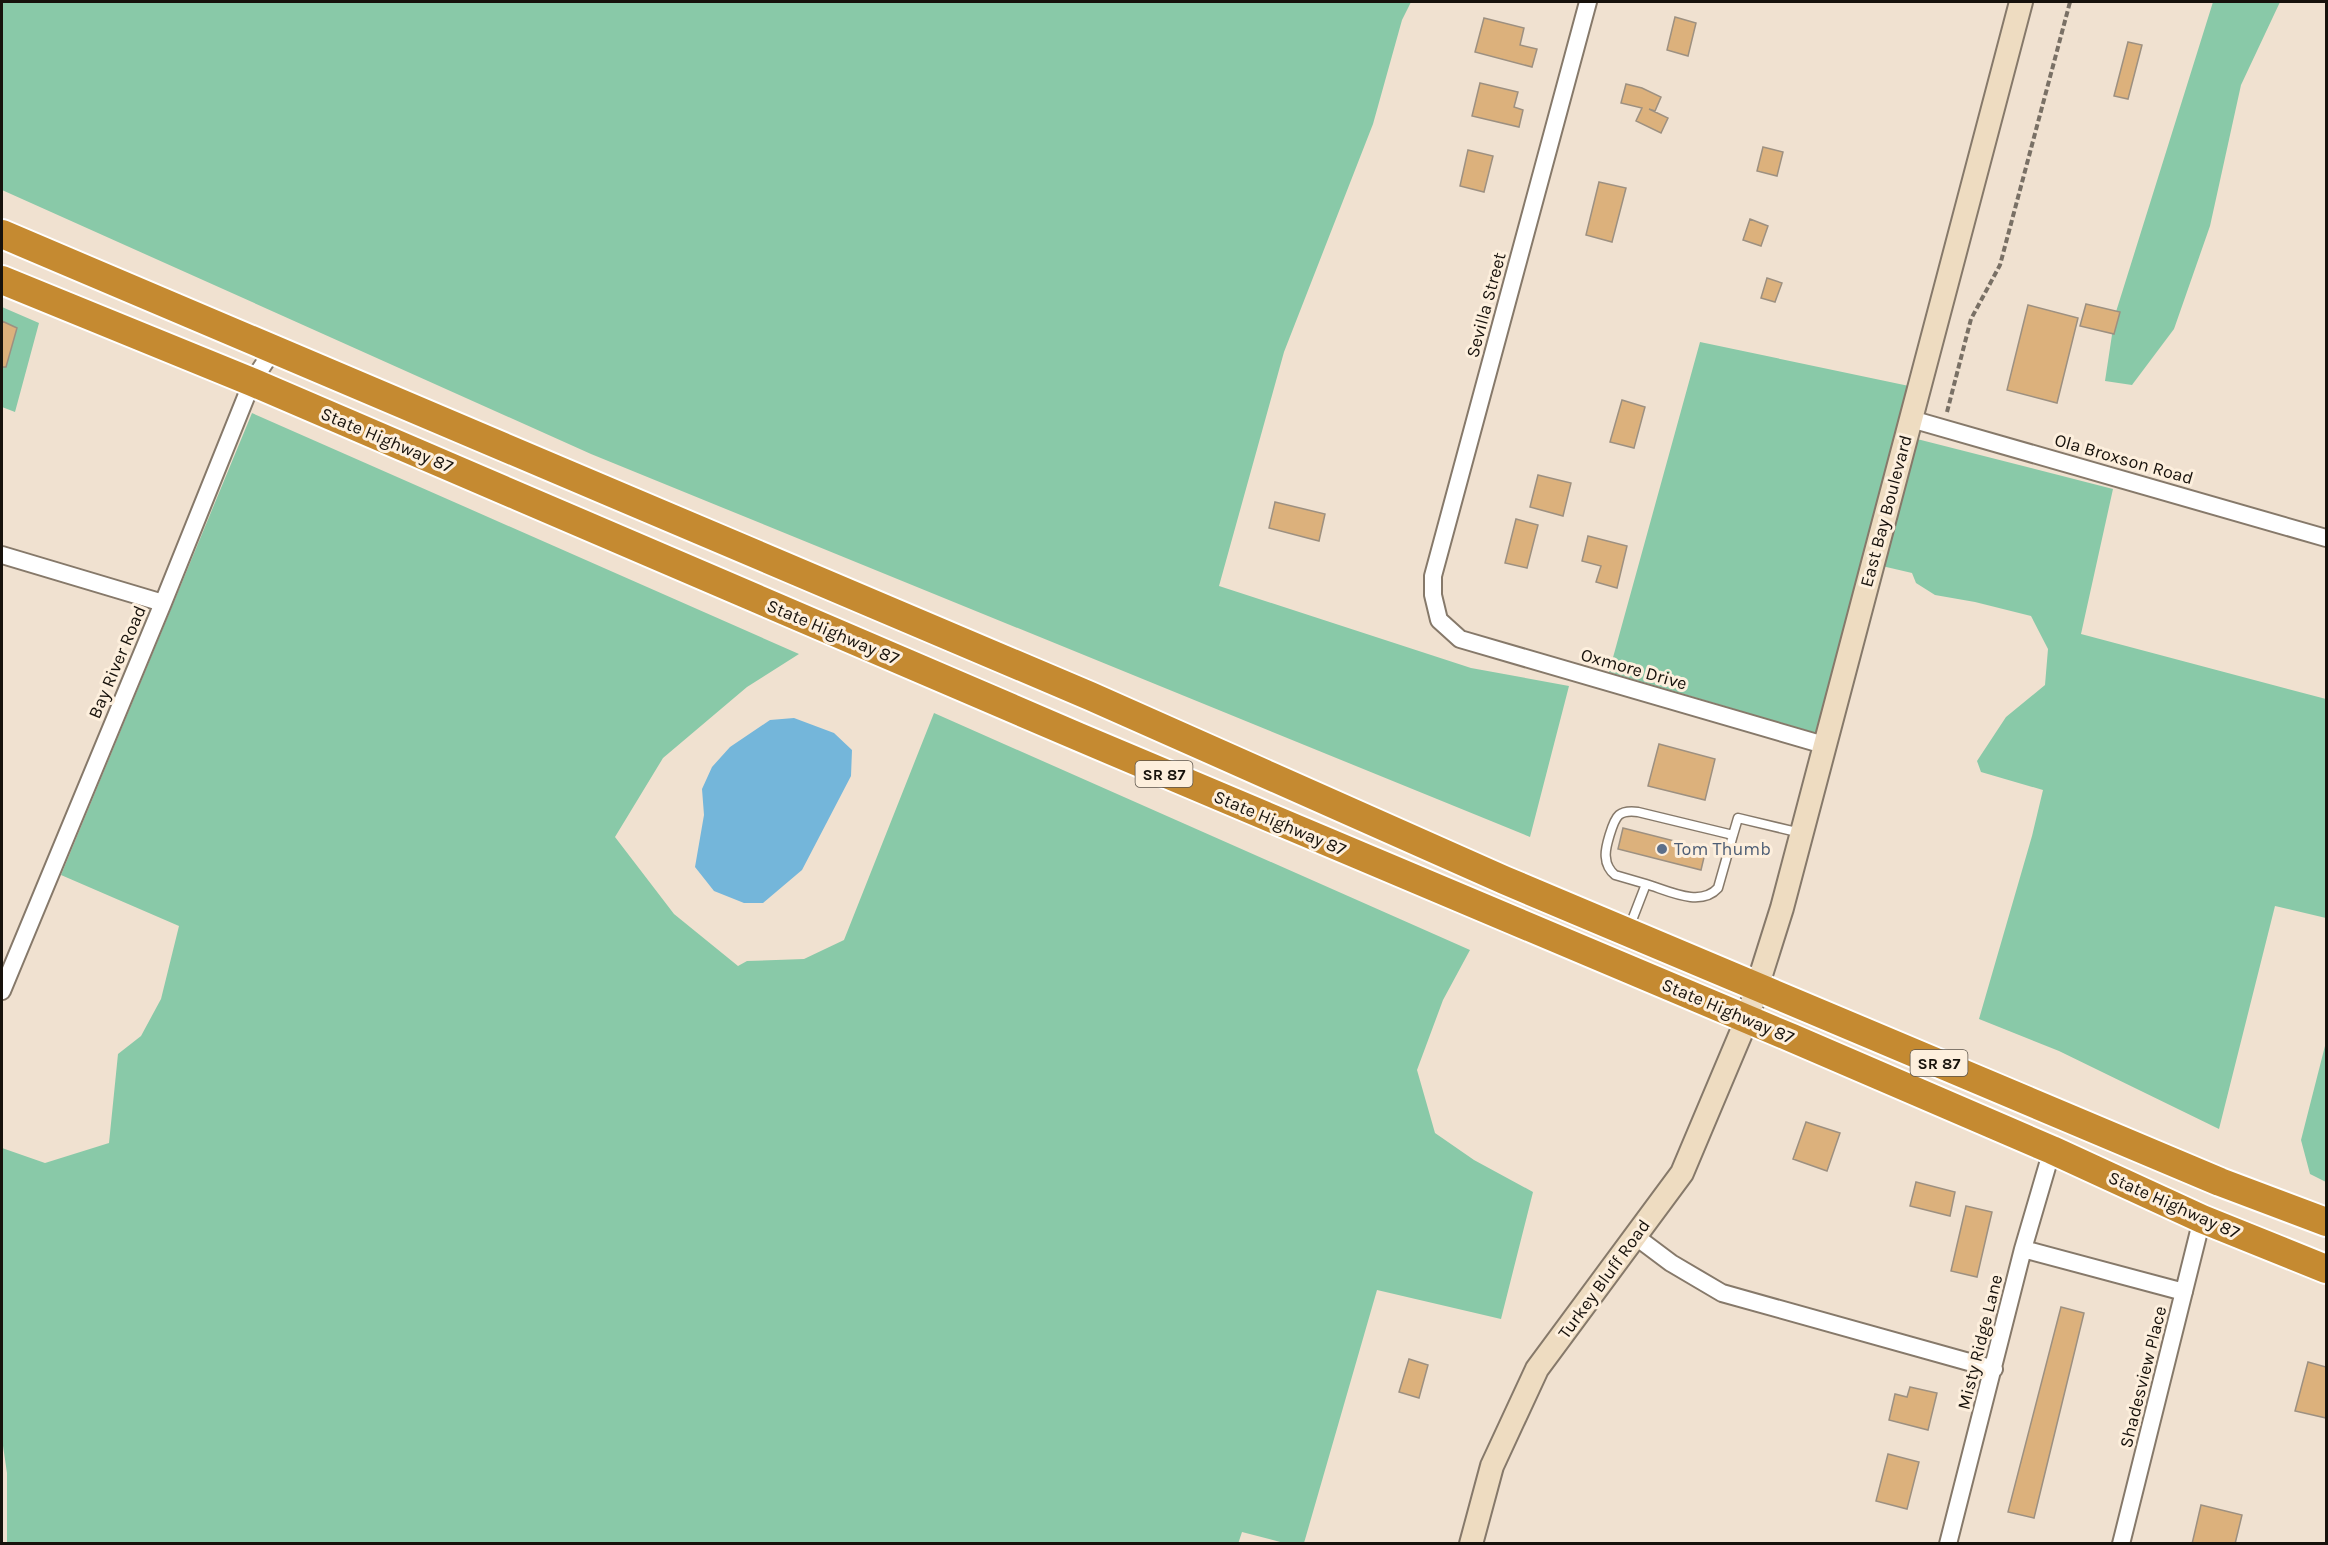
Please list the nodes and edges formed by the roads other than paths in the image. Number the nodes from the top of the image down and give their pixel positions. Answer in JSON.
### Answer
{"nodes":[{"id":1,"x":1588,"y":2,"type":"edge"},
{"id":2,"x":2021,"y":2,"type":"edge"},
{"id":3,"x":2,"y":234,"type":"edge"},
{"id":4,"x":2,"y":280,"type":"edge"},
{"id":5,"x":273,"y":350,"type":"junction"},
{"id":6,"x":252,"y":382,"type":"junction"},
{"id":7,"x":1911,"y":419,"type":"junction"},
{"id":8,"x":2326,"y":538,"type":"edge"},
{"id":9,"x":2,"y":555,"type":"edge"},
{"id":10,"x":163,"y":603,"type":"junction"},
{"id":11,"x":1438,"y":620,"type":"joint"},
{"id":12,"x":1824,"y":745,"type":"junction"},
{"id":13,"x":1801,"y":833,"type":"junction"},
{"id":14,"x":1733,"y":835,"type":"junction"},
{"id":15,"x":1646,"y":884,"type":"junction"},
{"id":16,"x":1628,"y":931,"type":"junction"},
{"id":17,"x":1757,"y":986,"type":"junction"},
{"id":18,"x":2,"y":991,"type":"edge"},
{"id":19,"x":1747,"y":1019,"type":"junction"},
{"id":20,"x":2052,"y":1150,"type":"junction"},
{"id":21,"x":2202,"y":1219,"type":"junction"},
{"id":22,"x":2326,"y":1222,"type":"edge"},
{"id":23,"x":1635,"y":1236,"type":"junction"},
{"id":24,"x":2023,"y":1249,"type":"junction"},
{"id":25,"x":2326,"y":1269,"type":"edge"},
{"id":26,"x":2184,"y":1292,"type":"junction"},
{"id":27,"x":1994,"y":1369,"type":"junction"},
{"id":28,"x":1471,"y":1544,"type":"edge"},
{"id":29,"x":1948,"y":1544,"type":"edge"},
{"id":30,"x":2121,"y":1544,"type":"edge"}],
"edges":[{"from":1,"to":11,"type":"street","name":"Sevilla Street"},
{"from":2,"to":7,"type":"main road","name":"East Bay Boulevard"},
{"from":3,"to":5,"type":"highway","number":"SR 87"},
{"from":4,"to":6,"type":"highway","name":"State Highway 87","number":"SR 87"},
{"from":5,"to":6,"type":"street","name":"Bay River Road"},
{"from":5,"to":16,"type":"highway","number":"SR 87"},
{"from":6,"to":10,"type":"street","name":"Bay River Road"},
{"from":6,"to":19,"type":"highway","name":"State Highway 87","number":"SR 87"},
{"from":7,"to":8,"type":"street","name":"Ola Broxson Road"},
{"from":7,"to":12,"type":"main road","name":"East Bay Boulevard"},
{"from":9,"to":10,"type":"street"},
{"from":10,"to":18,"type":"street","name":"Bay River Road"},
{"from":11,"to":12,"type":"street","name":"Oxmore Drive"},
{"from":12,"to":13,"type":"main road","name":"East Bay Boulevard"},
{"from":13,"to":14,"type":"lane"},
{"from":13,"to":17,"type":"main road","name":"East Bay Boulevard"},
{"from":14,"to":15,"type":"lane"},
{"from":14,"to":15,"type":"lane"},
{"from":15,"to":16,"type":"lane"},
{"from":16,"to":17,"type":"highway","number":"SR 87"},
{"from":17,"to":19,"type":"main road","name":"East Bay Boulevard"},
{"from":17,"to":22,"type":"highway","number":"SR 87"},
{"from":19,"to":20,"type":"highway","name":"State Highway 87","number":"SR 87"},
{"from":19,"to":23,"type":"main road","name":"Turkey Bluff Road"},
{"from":20,"to":21,"type":"highway","name":"State Highway 87","number":"SR 87"},
{"from":20,"to":24,"type":"street","name":"Misty Ridge Lane"},
{"from":21,"to":25,"type":"highway","name":"State Highway 87","number":"SR 87"},
{"from":21,"to":26,"type":"street","name":"Shadesview Place"},
{"from":23,"to":27,"type":"street"},
{"from":23,"to":28,"type":"main road","name":"Turkey Bluff Road"},
{"from":24,"to":26,"type":"street"},
{"from":24,"to":27,"type":"street","name":"Misty Ridge Lane"},
{"from":26,"to":30,"type":"street","name":"Shadesview Place"},
{"from":27,"to":29,"type":"street","name":"Misty Ridge Lane"}]}
